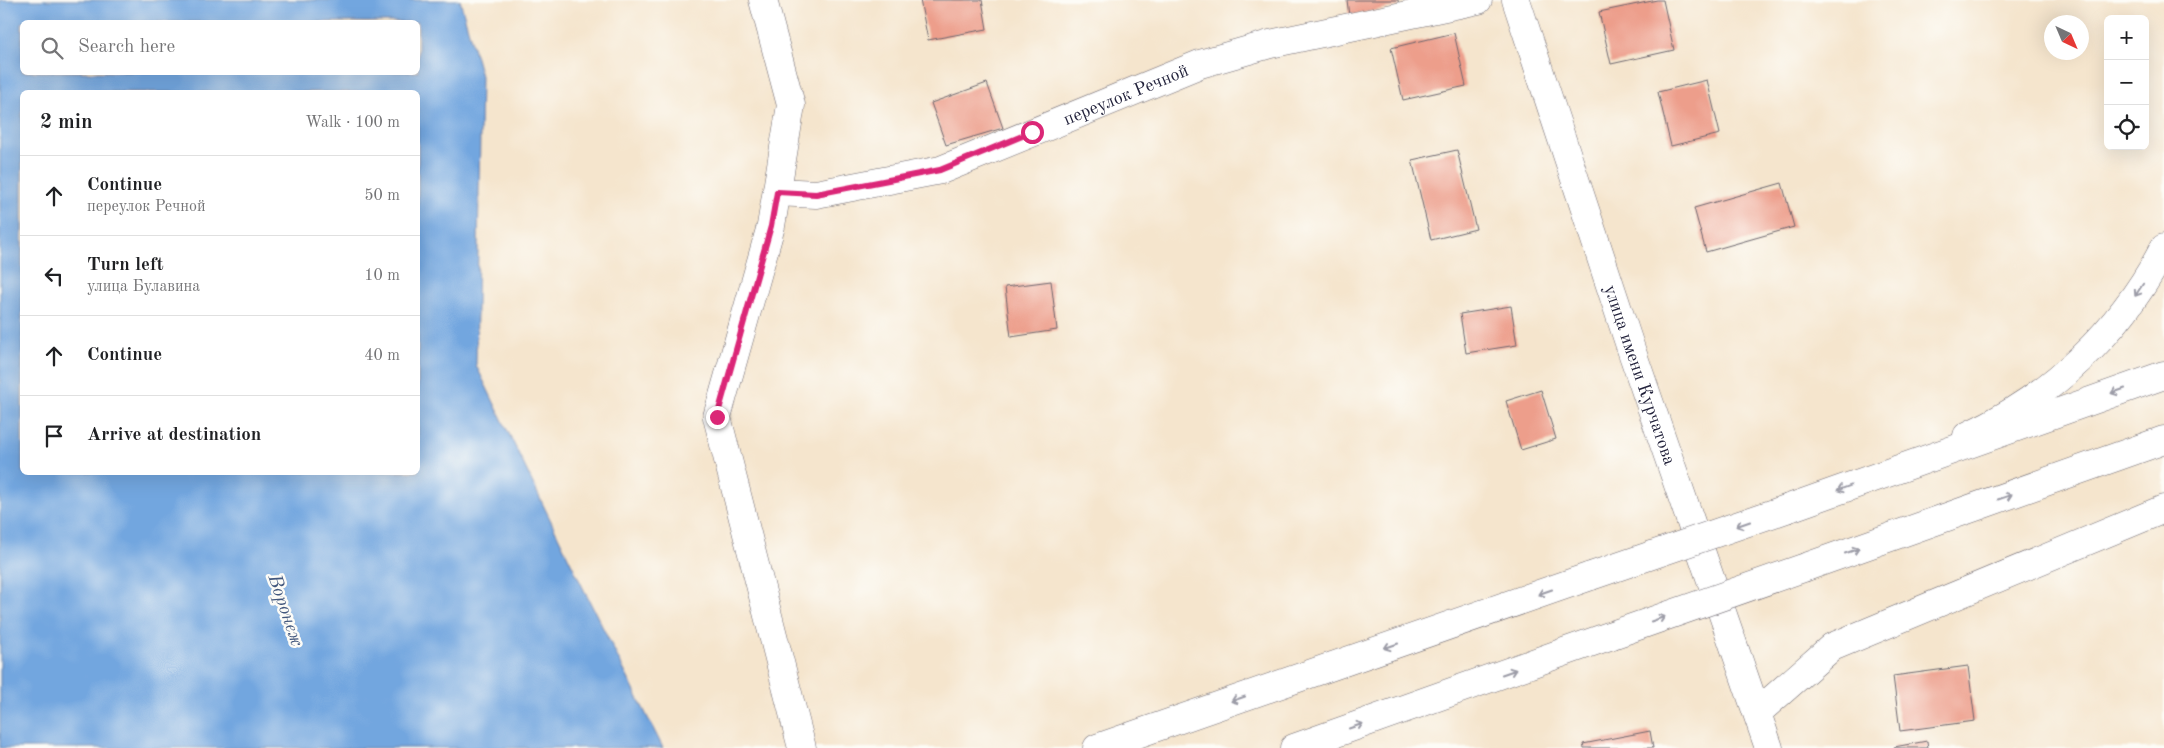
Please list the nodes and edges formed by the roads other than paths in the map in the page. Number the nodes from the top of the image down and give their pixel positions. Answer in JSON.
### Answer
{"nodes":[{"id":1,"x":763,"y":0,"type":"edge"},
{"id":2,"x":1478,"y":0,"type":"edge"},
{"id":3,"x":1516,"y":0,"type":"edge"},
{"id":4,"x":777,"y":192,"type":"junction"},
{"id":5,"x":2164,"y":248,"type":"edge"},
{"id":6,"x":2164,"y":375,"type":"edge"},
{"id":7,"x":2164,"y":440,"type":"edge"},
{"id":8,"x":1890,"y":472,"type":"junction"},
{"id":9,"x":2164,"y":509,"type":"edge"},
{"id":10,"x":1758,"y":712,"type":"junction"},
{"id":11,"x":802,"y":748,"type":"edge"},
{"id":12,"x":1097,"y":748,"type":"edge"},
{"id":13,"x":1294,"y":748,"type":"edge"},
{"id":14,"x":1769,"y":748,"type":"edge"}],
"edges":[{"from":1,"to":4,"type":"main road"},
{"from":2,"to":4,"type":"main road","name":"переулок Речной"},
{"from":3,"to":10,"type":"main road","name":"улица имени Курчатова"},
{"from":4,"to":11,"type":"main road"},
{"from":5,"to":8,"type":"main road","one_way":true},
{"from":6,"to":8,"type":"main road","one_way":true},
{"from":13,"to":7,"type":"main road","one_way":true,"bridge":true},
{"from":8,"to":12,"type":"main road","one_way":true,"bridge":true},
{"from":9,"to":10,"type":"main road"},
{"from":10,"to":14,"type":"main road","name":"улица имени Курчатова"}]}
